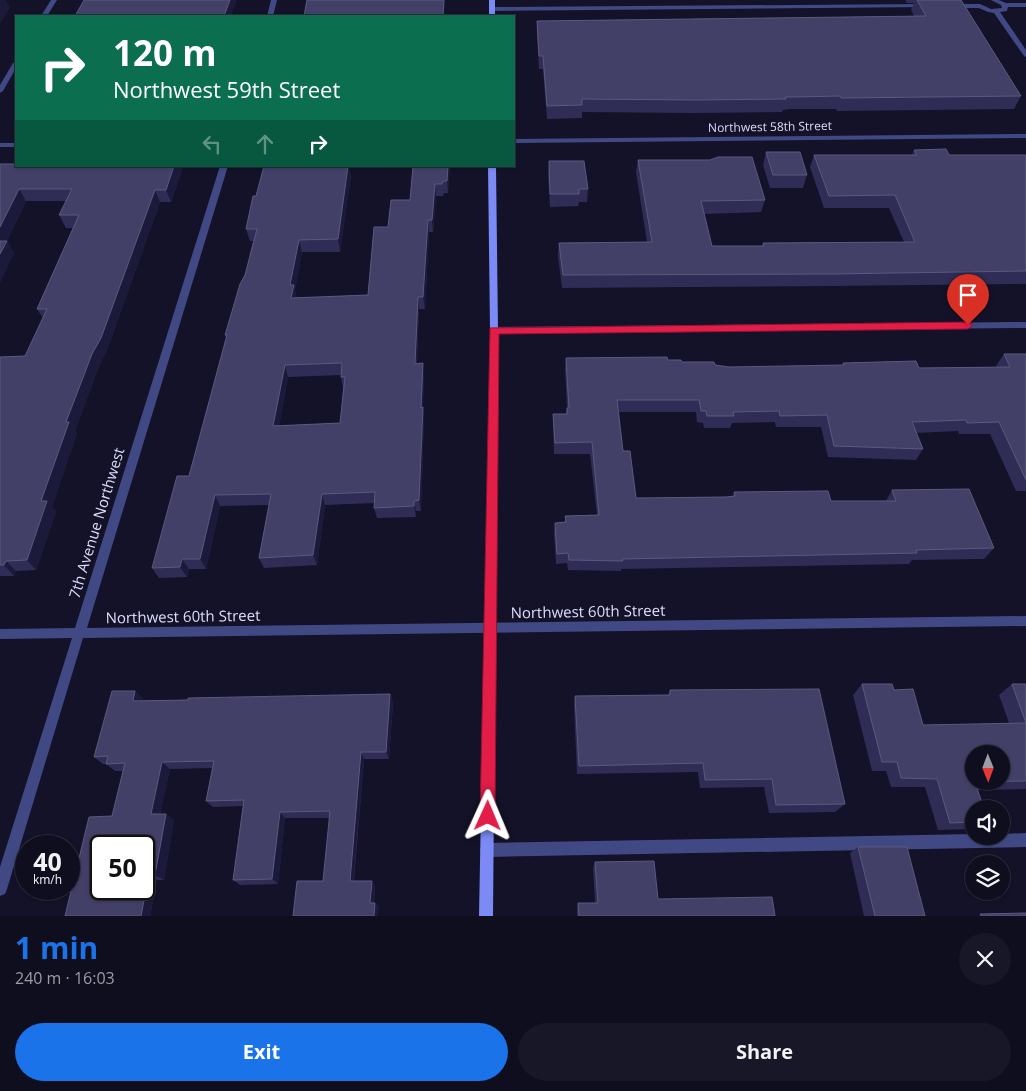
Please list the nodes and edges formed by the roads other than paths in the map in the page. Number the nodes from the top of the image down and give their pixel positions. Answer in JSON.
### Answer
{"nodes":[{"id":1,"x":54,"y":0,"type":"edge"},
{"id":2,"x":274,"y":0,"type":"edge"},
{"id":3,"x":492,"y":0,"type":"edge"},
{"id":4,"x":994,"y":0,"type":"edge"},
{"id":5,"x":982,"y":3,"type":"edge"},
{"id":6,"x":1005,"y":5,"type":"junction"},
{"id":7,"x":1026,"y":5,"type":"edge"},
{"id":8,"x":931,"y":6,"type":"edge"},
{"id":9,"x":941,"y":6,"type":"edge"},
{"id":10,"x":997,"y":12,"type":"junction"},
{"id":11,"x":492,"y":13,"type":"edge"},
{"id":12,"x":45,"y":15,"type":"edge"},
{"id":13,"x":270,"y":15,"type":"edge"},
{"id":14,"x":1026,"y":55,"type":"edge"},
{"id":15,"x":15,"y":65,"type":"edge"},
{"id":16,"x":0,"y":91,"type":"edge"},
{"id":17,"x":1026,"y":136,"type":"edge"},
{"id":18,"x":515,"y":141,"type":"edge"},
{"id":19,"x":0,"y":145,"type":"edge"},
{"id":20,"x":15,"y":145,"type":"edge"},
{"id":21,"x":224,"y":167,"type":"edge"},
{"id":22,"x":492,"y":167,"type":"edge"},
{"id":23,"x":1026,"y":325,"type":"edge"},
{"id":24,"x":494,"y":330,"type":"junction"},
{"id":25,"x":1026,"y":621,"type":"edge"},
{"id":26,"x":491,"y":629,"type":"junction"},
{"id":27,"x":78,"y":633,"type":"junction"},
{"id":28,"x":0,"y":634,"type":"edge"},
{"id":29,"x":1026,"y":840,"type":"edge"},
{"id":30,"x":487,"y":850,"type":"junction"},
{"id":31,"x":0,"y":889,"type":"edge"},
{"id":32,"x":486,"y":916,"type":"edge"}],
"edges":[{"from":1,"to":12,"type":"street"},
{"from":2,"to":13,"type":"street"},
{"from":3,"to":11,"type":"main road"},
{"from":4,"to":6,"type":"street"},
{"from":5,"to":9,"type":"street"},
{"from":5,"to":10,"type":"street"},
{"from":6,"to":7,"type":"street"},
{"from":6,"to":10,"type":"street"},
{"from":8,"to":11,"type":"street"},
{"from":10,"to":14,"type":"street"},
{"from":15,"to":16,"type":"street"},
{"from":17,"to":18,"type":"street","name":"Northwest 58th Street"},
{"from":19,"to":20,"type":"street"},
{"from":21,"to":27,"type":"street","name":"7th Avenue Northwest"},
{"from":22,"to":24,"type":"main road"},
{"from":23,"to":24,"type":"street"},
{"from":24,"to":26,"type":"main road"},
{"from":25,"to":26,"type":"street","name":"Northwest 60th Street"},
{"from":26,"to":27,"type":"street","name":"Northwest 60th Street"},
{"from":26,"to":30,"type":"main road"},
{"from":27,"to":28,"type":"street","name":"Northwest 60th Street"},
{"from":27,"to":31,"type":"street","name":"7th Avenue Northwest"},
{"from":29,"to":30,"type":"street"},
{"from":30,"to":32,"type":"main road"}]}
